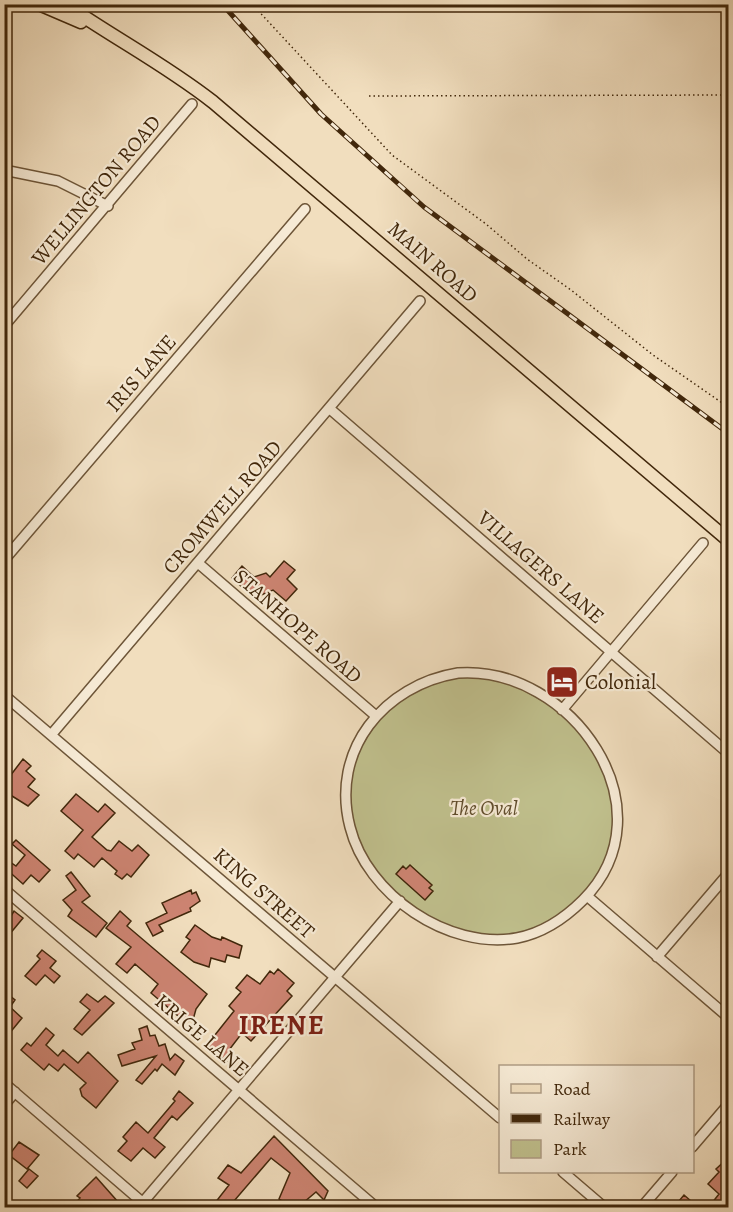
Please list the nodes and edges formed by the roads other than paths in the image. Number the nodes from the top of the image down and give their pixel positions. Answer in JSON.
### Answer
{"nodes":[{"id":1,"x":39,"y":4,"type":"edge"},
{"id":2,"x":65,"y":4,"type":"edge"},
{"id":3,"x":102,"y":30,"type":"junction"},
{"id":4,"x":192,"y":104,"type":"dead end"},
{"id":5,"x":4,"y":170,"type":"edge"},
{"id":6,"x":108,"y":206,"type":"junction"},
{"id":7,"x":305,"y":209,"type":"dead end"},
{"id":8,"x":420,"y":301,"type":"dead end"},
{"id":9,"x":4,"y":326,"type":"edge"},
{"id":10,"x":330,"y":409,"type":"junction"},
{"id":11,"x":729,"y":540,"type":"edge"},
{"id":12,"x":703,"y":543,"type":"dead end"},
{"id":13,"x":4,"y":560,"type":"edge"},
{"id":14,"x":198,"y":563,"type":"junction"},
{"id":15,"x":612,"y":652,"type":"junction"},
{"id":16,"x":4,"y":695,"type":"edge"},
{"id":17,"x":562,"y":710,"type":"junction"},
{"id":18,"x":376,"y":716,"type":"junction"},
{"id":19,"x":51,"y":735,"type":"junction"},
{"id":20,"x":729,"y":753,"type":"edge"},
{"id":21,"x":729,"y":874,"type":"edge"},
{"id":22,"x":4,"y":890,"type":"edge"},
{"id":23,"x":587,"y":896,"type":"junction"},
{"id":24,"x":400,"y":901,"type":"junction"},
{"id":25,"x":657,"y":957,"type":"junction"},
{"id":26,"x":334,"y":977,"type":"junction"},
{"id":27,"x":729,"y":1017,"type":"edge"},
{"id":28,"x":4,"y":1083,"type":"edge"},
{"id":29,"x":239,"y":1089,"type":"junction"},
{"id":30,"x":15,"y":1092,"type":"junction"},
{"id":31,"x":4,"y":1105,"type":"edge"},
{"id":32,"x":728,"y":1106,"type":"edge"},
{"id":33,"x":499,"y":1116,"type":"edge"},
{"id":34,"x":694,"y":1146,"type":"edge"},
{"id":35,"x":564,"y":1173,"type":"edge"},
{"id":36,"x":671,"y":1173,"type":"edge"},
{"id":37,"x":143,"y":1206,"type":"edge"},
{"id":38,"x":377,"y":1208,"type":"edge"},
{"id":39,"x":605,"y":1208,"type":"edge"},
{"id":40,"x":641,"y":1208,"type":"edge"}],
"edges":[{"from":1,"to":3,"type":"main road","name":"MAIN ROAD"},
{"from":2,"to":3,"type":"main road","name":"MAIN ROAD"},
{"from":3,"to":11,"type":"main road","name":"MAIN ROAD"},
{"from":4,"to":6,"type":"street","name":"WELLINGTON ROAD"},
{"from":5,"to":6,"type":"street"},
{"from":6,"to":9,"type":"street","name":"WELLINGTON ROAD"},
{"from":7,"to":13,"type":"street","name":"IRIS LANE"},
{"from":8,"to":10,"type":"street","name":"CROMWELL ROAD"},
{"from":10,"to":14,"type":"street","name":"CROMWELL ROAD"},
{"from":10,"to":15,"type":"street","name":"VILLAGERS LANE"},
{"from":12,"to":15,"type":"street"},
{"from":14,"to":18,"type":"street","name":"STANHOPE ROAD"},
{"from":14,"to":19,"type":"street","name":"CROMWELL ROAD"},
{"from":15,"to":17,"type":"street"},
{"from":15,"to":20,"type":"street","name":"VILLAGERS LANE"},
{"from":16,"to":19,"type":"street","name":"KING STREET"},
{"from":17,"to":18,"type":"street"},
{"from":17,"to":23,"type":"street"},
{"from":18,"to":24,"type":"street"},
{"from":19,"to":26,"type":"street","name":"KING STREET"},
{"from":21,"to":25,"type":"street"},
{"from":22,"to":29,"type":"street","name":"KRIGE LANE"},
{"from":23,"to":24,"type":"street"},
{"from":23,"to":25,"type":"street"},
{"from":24,"to":26,"type":"street"},
{"from":25,"to":27,"type":"street"},
{"from":26,"to":29,"type":"street"},
{"from":26,"to":33,"type":"street","name":"KING STREET"},
{"from":28,"to":30,"type":"street"},
{"from":29,"to":37,"type":"street"},
{"from":29,"to":38,"type":"street","name":"KRIGE LANE"},
{"from":30,"to":31,"type":"street"},
{"from":30,"to":37,"type":"street"},
{"from":32,"to":34,"type":"street"},
{"from":35,"to":39,"type":"street"},
{"from":36,"to":40,"type":"street"}]}
